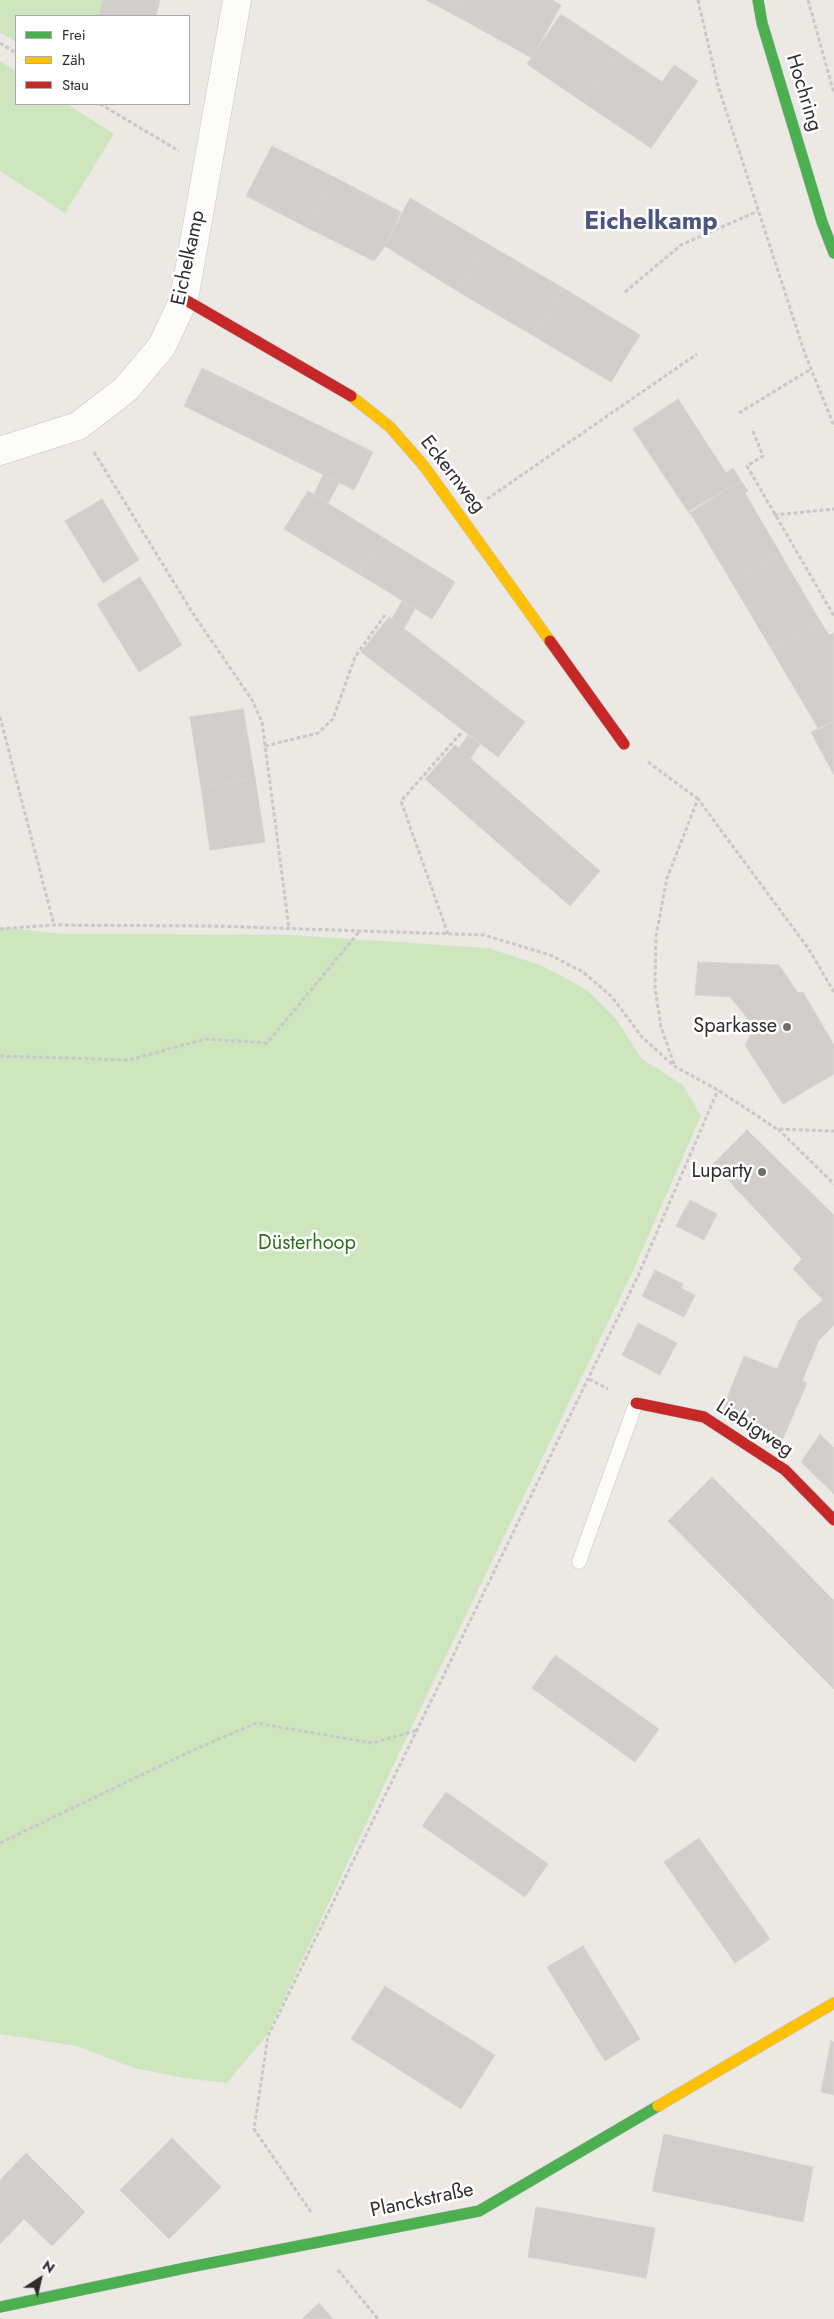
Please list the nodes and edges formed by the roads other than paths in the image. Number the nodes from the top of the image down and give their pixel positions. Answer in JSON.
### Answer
{"nodes":[{"id":1,"x":237,"y":0,"type":"edge"},
{"id":2,"x":758,"y":0,"type":"edge"},
{"id":3,"x":834,"y":253,"type":"edge"},
{"id":4,"x":184,"y":299,"type":"junction"},
{"id":5,"x":0,"y":451,"type":"edge"},
{"id":6,"x":624,"y":744,"type":"road end"},
{"id":7,"x":636,"y":1403,"type":"joint"},
{"id":8,"x":834,"y":1520,"type":"edge"},
{"id":9,"x":580,"y":1562,"type":"dead end"},
{"id":10,"x":834,"y":2003,"type":"edge"},
{"id":11,"x":0,"y":2307,"type":"edge"}],
"edges":[{"from":1,"to":4,"type":"street","name":"Eichelkamp"},
{"from":2,"to":3,"type":"street","name":"Hochring"},
{"from":4,"to":5,"type":"street","name":"Eichelkamp"},
{"from":4,"to":6,"type":"street","name":"Eckernweg"},
{"from":7,"to":8,"type":"street","name":"Liebigweg"},
{"from":7,"to":9,"type":"lane"},
{"from":10,"to":11,"type":"street","name":"Planckstraße"}]}
